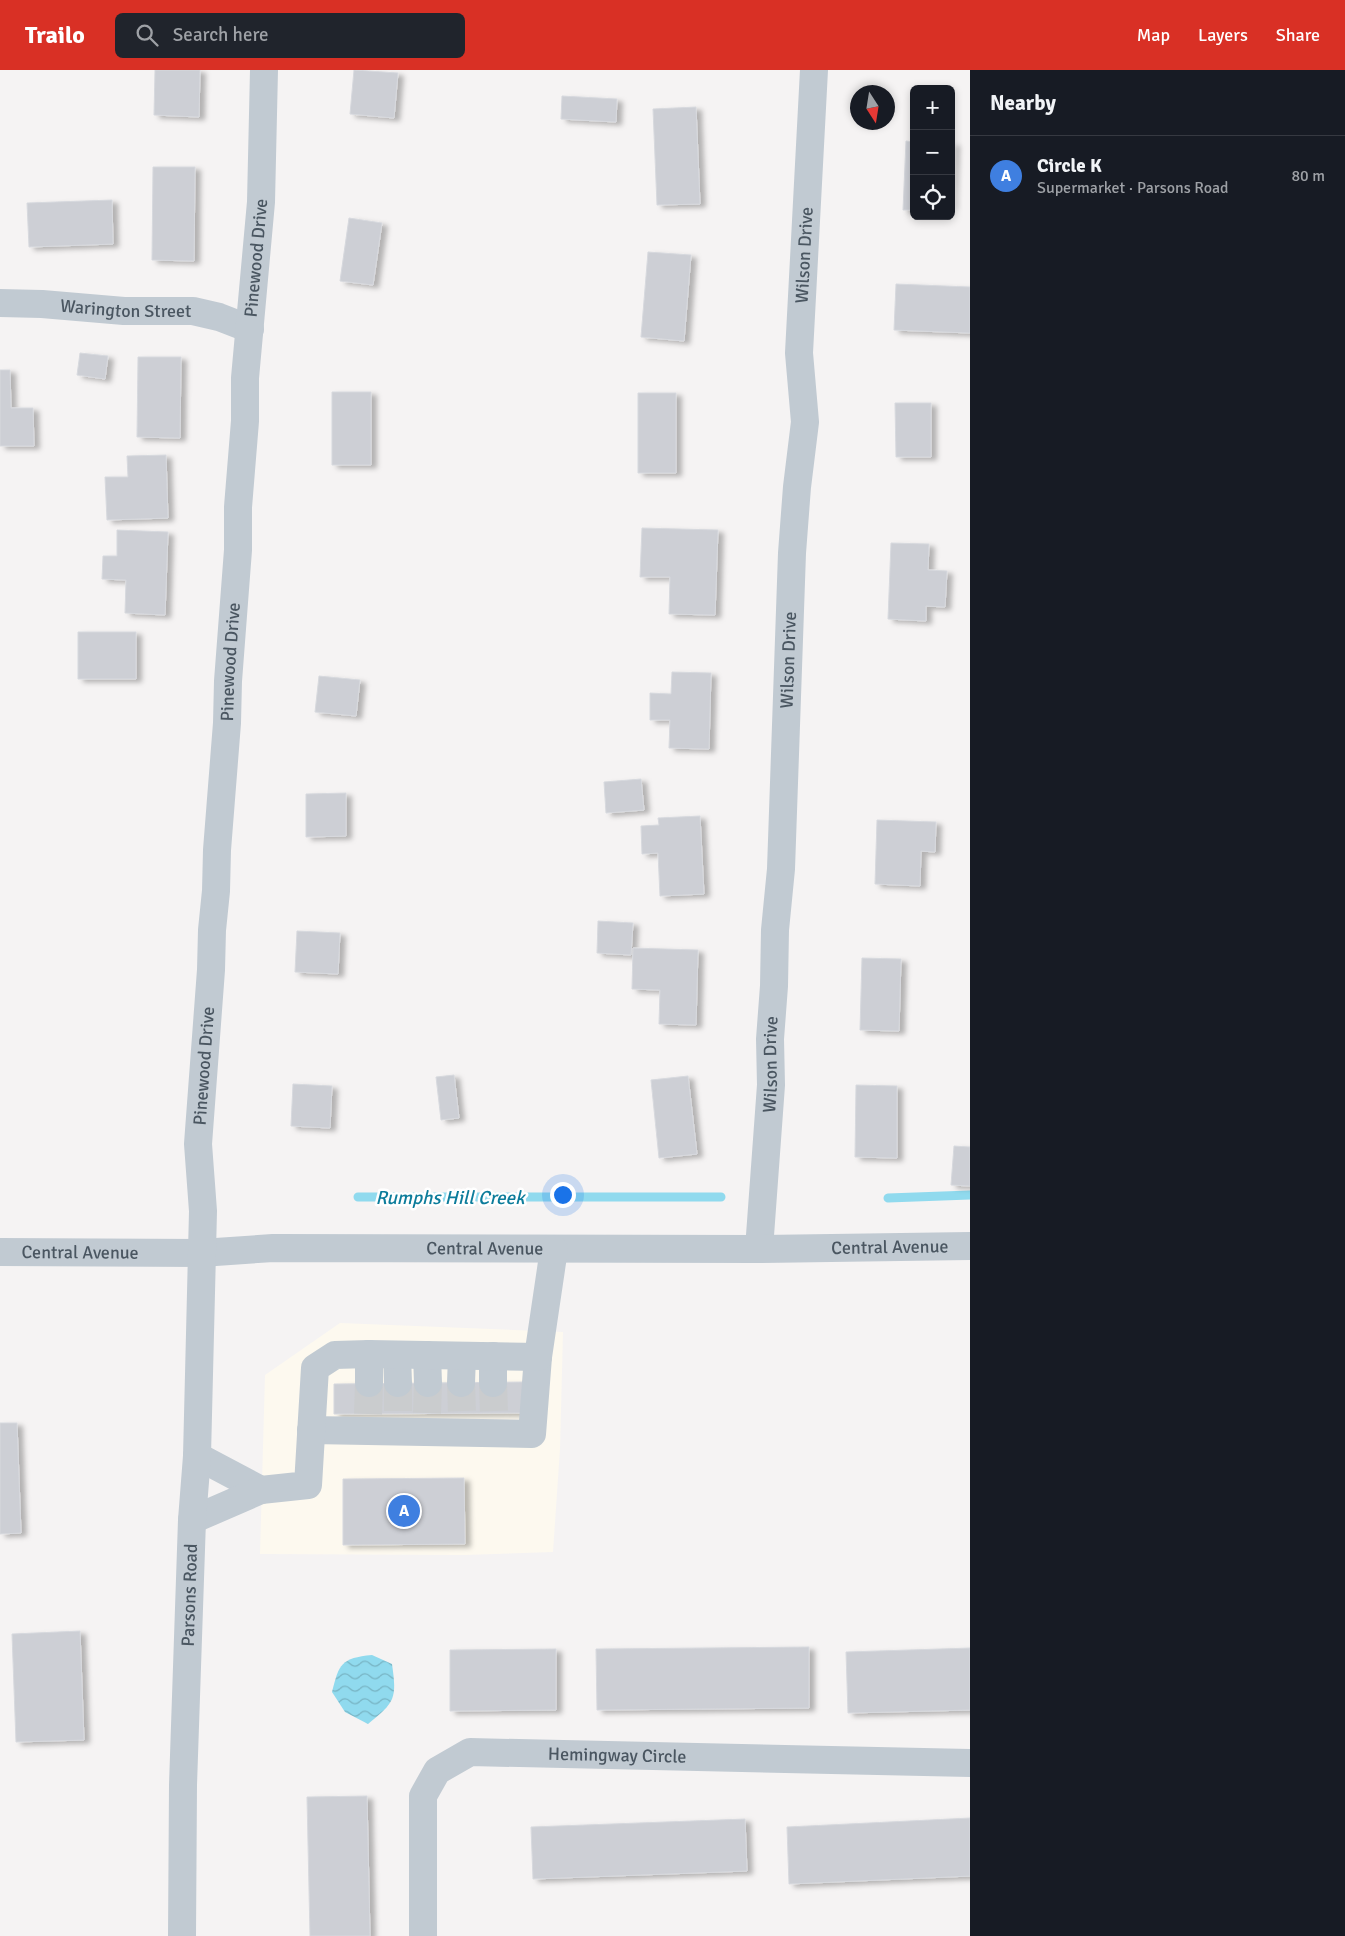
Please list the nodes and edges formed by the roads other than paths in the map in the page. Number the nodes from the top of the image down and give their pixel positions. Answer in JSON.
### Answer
{"nodes":[{"id":1,"x":264,"y":70,"type":"edge"},
{"id":2,"x":814,"y":70,"type":"edge"},
{"id":3,"x":0,"y":303,"type":"edge"},
{"id":4,"x":250,"y":328,"type":"junction"},
{"id":5,"x":970,"y":1246,"type":"edge"},
{"id":6,"x":759,"y":1249,"type":"junction"},
{"id":7,"x":554,"y":1250,"type":"junction"},
{"id":8,"x":0,"y":1252,"type":"edge"},
{"id":9,"x":202,"y":1253,"type":"junction"},
{"id":10,"x":368,"y":1354,"type":"junction"},
{"id":11,"x":397,"y":1355,"type":"junction"},
{"id":12,"x":427,"y":1355,"type":"junction"},
{"id":13,"x":462,"y":1356,"type":"junction"},
{"id":14,"x":538,"y":1357,"type":"junction"},
{"id":15,"x":461,"y":1382,"type":"tunnel mouth"},
{"id":16,"x":369,"y":1383,"type":"tunnel mouth"},
{"id":17,"x":398,"y":1383,"type":"tunnel mouth"},
{"id":18,"x":428,"y":1383,"type":"tunnel mouth"},
{"id":19,"x":311,"y":1430,"type":"junction"},
{"id":20,"x":197,"y":1456,"type":"junction"},
{"id":21,"x":260,"y":1490,"type":"junction"},
{"id":22,"x":192,"y":1520,"type":"junction"},
{"id":23,"x":970,"y":1763,"type":"edge"},
{"id":24,"x":182,"y":1936,"type":"edge"},
{"id":25,"x":423,"y":1936,"type":"edge"}],
"edges":[{"from":1,"to":4,"type":"street","name":"Pinewood Drive"},
{"from":2,"to":6,"type":"street","name":"Wilson Drive"},
{"from":3,"to":4,"type":"street","name":"Warington Street"},
{"from":4,"to":9,"type":"street","name":"Pinewood Drive"},
{"from":5,"to":6,"type":"street","name":"Central Avenue"},
{"from":6,"to":7,"type":"street","name":"Central Avenue"},
{"from":7,"to":9,"type":"street","name":"Central Avenue"},
{"from":7,"to":14,"type":"street"},
{"from":8,"to":9,"type":"street","name":"Central Avenue"},
{"from":9,"to":20,"type":"street","name":"Parsons Road"},
{"from":10,"to":11,"type":"street"},
{"from":10,"to":16,"type":"street"},
{"from":10,"to":19,"type":"street"},
{"from":11,"to":12,"type":"street"},
{"from":11,"to":17,"type":"street"},
{"from":12,"to":13,"type":"street"},
{"from":12,"to":18,"type":"street"},
{"from":13,"to":14,"type":"street"},
{"from":13,"to":15,"type":"street"},
{"from":14,"to":19,"type":"street"},
{"from":19,"to":21,"type":"street"},
{"from":20,"to":21,"type":"street"},
{"from":20,"to":22,"type":"street","name":"Parsons Road"},
{"from":21,"to":22,"type":"street"},
{"from":22,"to":24,"type":"street","name":"Parsons Road"},
{"from":23,"to":25,"type":"street","name":"Hemingway Circle"}]}
